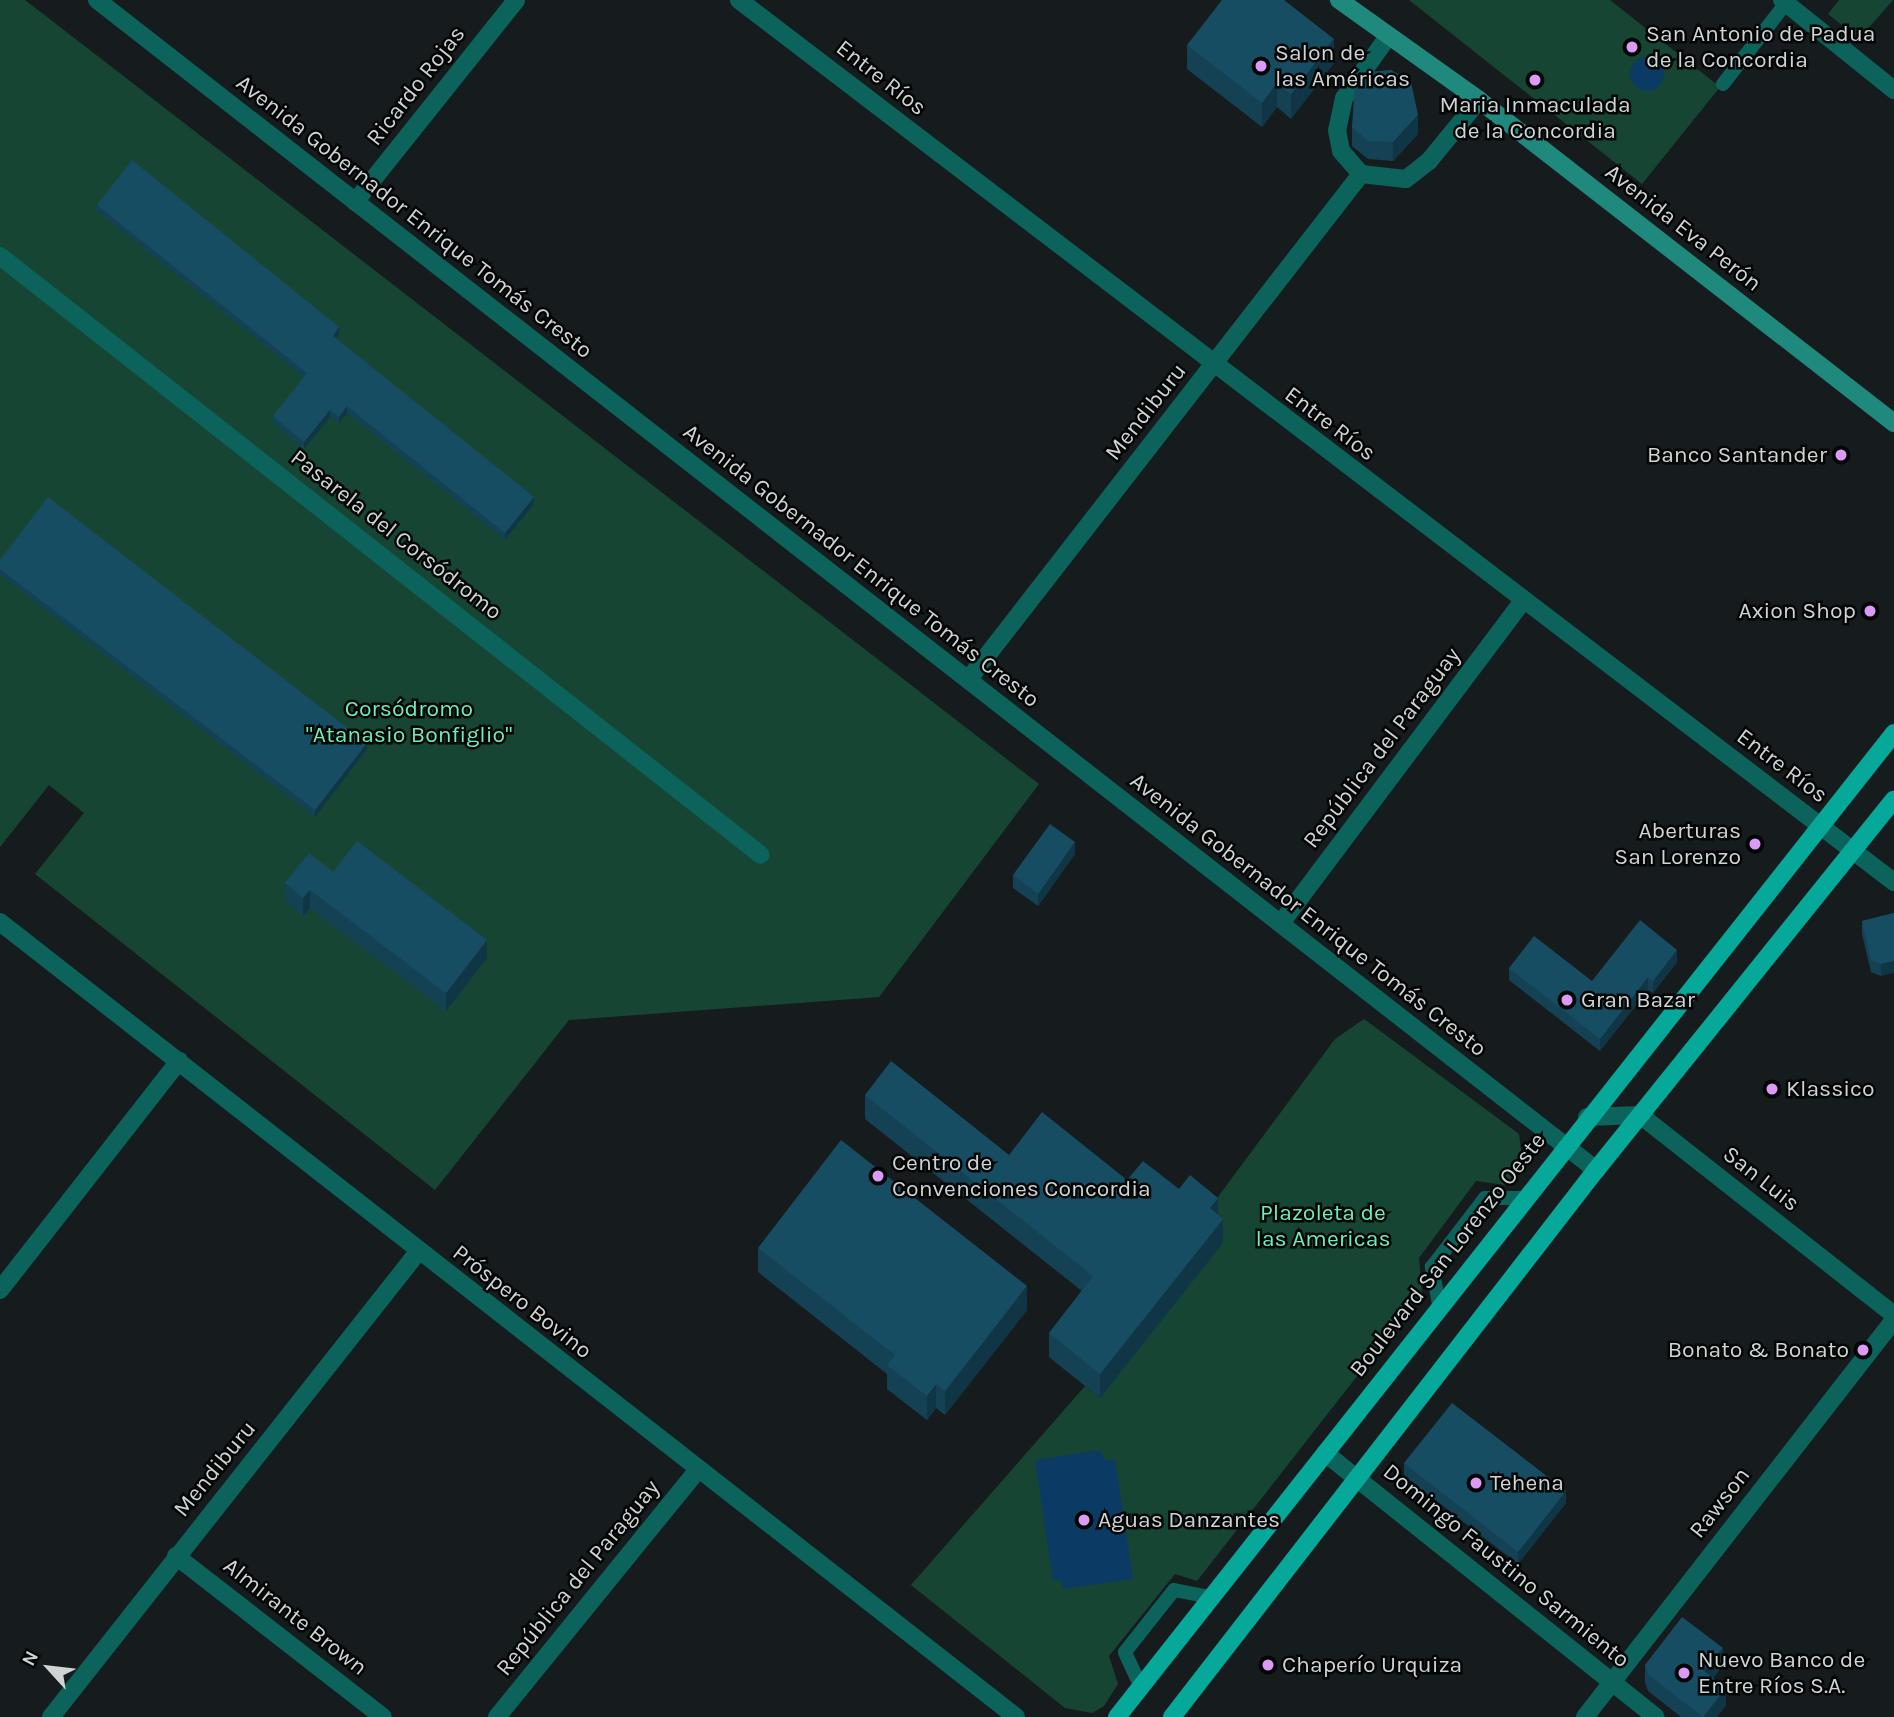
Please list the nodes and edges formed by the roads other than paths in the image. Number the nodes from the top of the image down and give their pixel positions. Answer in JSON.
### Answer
{"nodes":[{"id":1,"x":97,"y":0,"type":"edge"},
{"id":2,"x":516,"y":0,"type":"edge"},
{"id":3,"x":739,"y":0,"type":"edge"},
{"id":4,"x":1339,"y":0,"type":"edge"},
{"id":5,"x":1784,"y":1,"type":"edge"},
{"id":6,"x":1387,"y":38,"type":"junction"},
{"id":7,"x":1723,"y":84,"type":"dead end"},
{"id":8,"x":1894,"y":90,"type":"edge"},
{"id":9,"x":1479,"y":100,"type":"junction"},
{"id":10,"x":1361,"y":174,"type":"junction"},
{"id":11,"x":355,"y":202,"type":"junction"},
{"id":12,"x":0,"y":256,"type":"edge"},
{"id":13,"x":1213,"y":366,"type":"junction"},
{"id":14,"x":1894,"y":424,"type":"edge"},
{"id":15,"x":1522,"y":602,"type":"junction"},
{"id":16,"x":968,"y":680,"type":"junction"},
{"id":17,"x":1894,"y":733,"type":"edge"},
{"id":18,"x":1894,"y":800,"type":"edge"},
{"id":19,"x":1821,"y":826,"type":"junction"},
{"id":20,"x":1854,"y":851,"type":"junction"},
{"id":21,"x":761,"y":855,"type":"dead end"},
{"id":22,"x":1894,"y":882,"type":"edge"},
{"id":23,"x":0,"y":922,"type":"edge"},
{"id":24,"x":1281,"y":923,"type":"junction"},
{"id":25,"x":179,"y":1061,"type":"junction"},
{"id":26,"x":1640,"y":1115,"type":"junction"},
{"id":27,"x":1587,"y":1117,"type":"junction"},
{"id":28,"x":1564,"y":1146,"type":"junction"},
{"id":29,"x":1595,"y":1170,"type":"junction"},
{"id":30,"x":1522,"y":1198,"type":"junction"},
{"id":31,"x":418,"y":1252,"type":"junction"},
{"id":32,"x":0,"y":1290,"type":"edge"},
{"id":33,"x":1439,"y":1304,"type":"junction"},
{"id":34,"x":1894,"y":1317,"type":"edge"},
{"id":35,"x":1325,"y":1452,"type":"junction"},
{"id":36,"x":698,"y":1470,"type":"junction"},
{"id":37,"x":1357,"y":1478,"type":"junction"},
{"id":38,"x":176,"y":1556,"type":"junction"},
{"id":39,"x":1212,"y":1597,"type":"junction"},
{"id":40,"x":1613,"y":1682,"type":"junction"},
{"id":41,"x":1141,"y":1687,"type":"junction"},
{"id":42,"x":51,"y":1717,"type":"edge"},
{"id":43,"x":383,"y":1717,"type":"edge"},
{"id":44,"x":497,"y":1717,"type":"edge"},
{"id":45,"x":1016,"y":1717,"type":"edge"},
{"id":46,"x":1118,"y":1717,"type":"edge"},
{"id":47,"x":1172,"y":1717,"type":"edge"},
{"id":48,"x":1586,"y":1717,"type":"edge"},
{"id":49,"x":1656,"y":1717,"type":"edge"}],
"edges":[{"from":1,"to":11,"type":"street","name":"Avenida Gobernador Enrique Tomás Cresto"},
{"from":2,"to":11,"type":"street","name":"Ricardo Rojas"},
{"from":3,"to":13,"type":"street","name":"Entre Ríos"},
{"from":4,"to":6,"type":"main road","name":"Avenida Eva Perón"},
{"from":5,"to":7,"type":"lane"},
{"from":5,"to":8,"type":"street"},
{"from":6,"to":9,"type":"main road","name":"Avenida Eva Perón"},
{"from":6,"to":10,"type":"street"},
{"from":9,"to":10,"type":"street"},
{"from":9,"to":14,"type":"main road","name":"Avenida Eva Perón"},
{"from":10,"to":13,"type":"street","name":"Mendiburu"},
{"from":11,"to":16,"type":"street","name":"Avenida Gobernador Enrique Tomás Cresto"},
{"from":12,"to":21,"type":"street","name":"Pasarela del Corsódromo"},
{"from":13,"to":15,"type":"street","name":"Entre Ríos"},
{"from":13,"to":16,"type":"street","name":"Mendiburu"},
{"from":15,"to":19,"type":"street","name":"Entre Ríos"},
{"from":15,"to":24,"type":"street","name":"República del Paraguay"},
{"from":16,"to":24,"type":"street","name":"Avenida Gobernador Enrique Tomás Cresto"},
{"from":17,"to":19,"type":"main road","name":"Boulevard San Lorenzo Oeste"},
{"from":18,"to":20,"type":"main road"},
{"from":19,"to":20,"type":"street","name":"Entre Ríos"},
{"from":19,"to":27,"type":"main road","name":"Boulevard San Lorenzo Oeste"},
{"from":20,"to":22,"type":"street","name":"Entre Ríos"},
{"from":20,"to":26,"type":"main road"},
{"from":23,"to":25,"type":"street","name":"Próspero Bovino"},
{"from":24,"to":28,"type":"street","name":"Avenida Gobernador Enrique Tomás Cresto"},
{"from":25,"to":31,"type":"street","name":"Próspero Bovino"},
{"from":25,"to":32,"type":"street"},
{"from":26,"to":27,"type":"street"},
{"from":26,"to":29,"type":"main road"},
{"from":26,"to":34,"type":"street","name":"San Luis"},
{"from":27,"to":28,"type":"main road","name":"Boulevard San Lorenzo Oeste"},
{"from":28,"to":29,"type":"street","name":"Avenida Gobernador Enrique Tomás Cresto"},
{"from":28,"to":30,"type":"main road","name":"Boulevard San Lorenzo Oeste"},
{"from":29,"to":37,"type":"main road"},
{"from":30,"to":33,"type":"main road","name":"Boulevard San Lorenzo Oeste"},
{"from":30,"to":33,"type":"lane"},
{"from":31,"to":36,"type":"street","name":"Próspero Bovino"},
{"from":31,"to":38,"type":"street","name":"Mendiburu"},
{"from":33,"to":35,"type":"main road","name":"Boulevard San Lorenzo Oeste"},
{"from":34,"to":40,"type":"street","name":"Rawson"},
{"from":35,"to":37,"type":"street","name":"Domingo Faustino Sarmiento"},
{"from":35,"to":39,"type":"main road","name":"Boulevard San Lorenzo Oeste"},
{"from":36,"to":44,"type":"street","name":"República del Paraguay"},
{"from":36,"to":45,"type":"street","name":"Próspero Bovino"},
{"from":37,"to":40,"type":"street","name":"Domingo Faustino Sarmiento"},
{"from":37,"to":47,"type":"main road"},
{"from":38,"to":42,"type":"street","name":"Mendiburu"},
{"from":38,"to":43,"type":"street","name":"Almirante Brown"},
{"from":39,"to":41,"type":"main road","name":"Boulevard San Lorenzo Oeste"},
{"from":39,"to":41,"type":"lane"},
{"from":40,"to":48,"type":"street","name":"Rawson"},
{"from":40,"to":49,"type":"street","name":"Domingo Faustino Sarmiento"},
{"from":41,"to":46,"type":"main road","name":"Boulevard San Lorenzo Oeste"}]}
